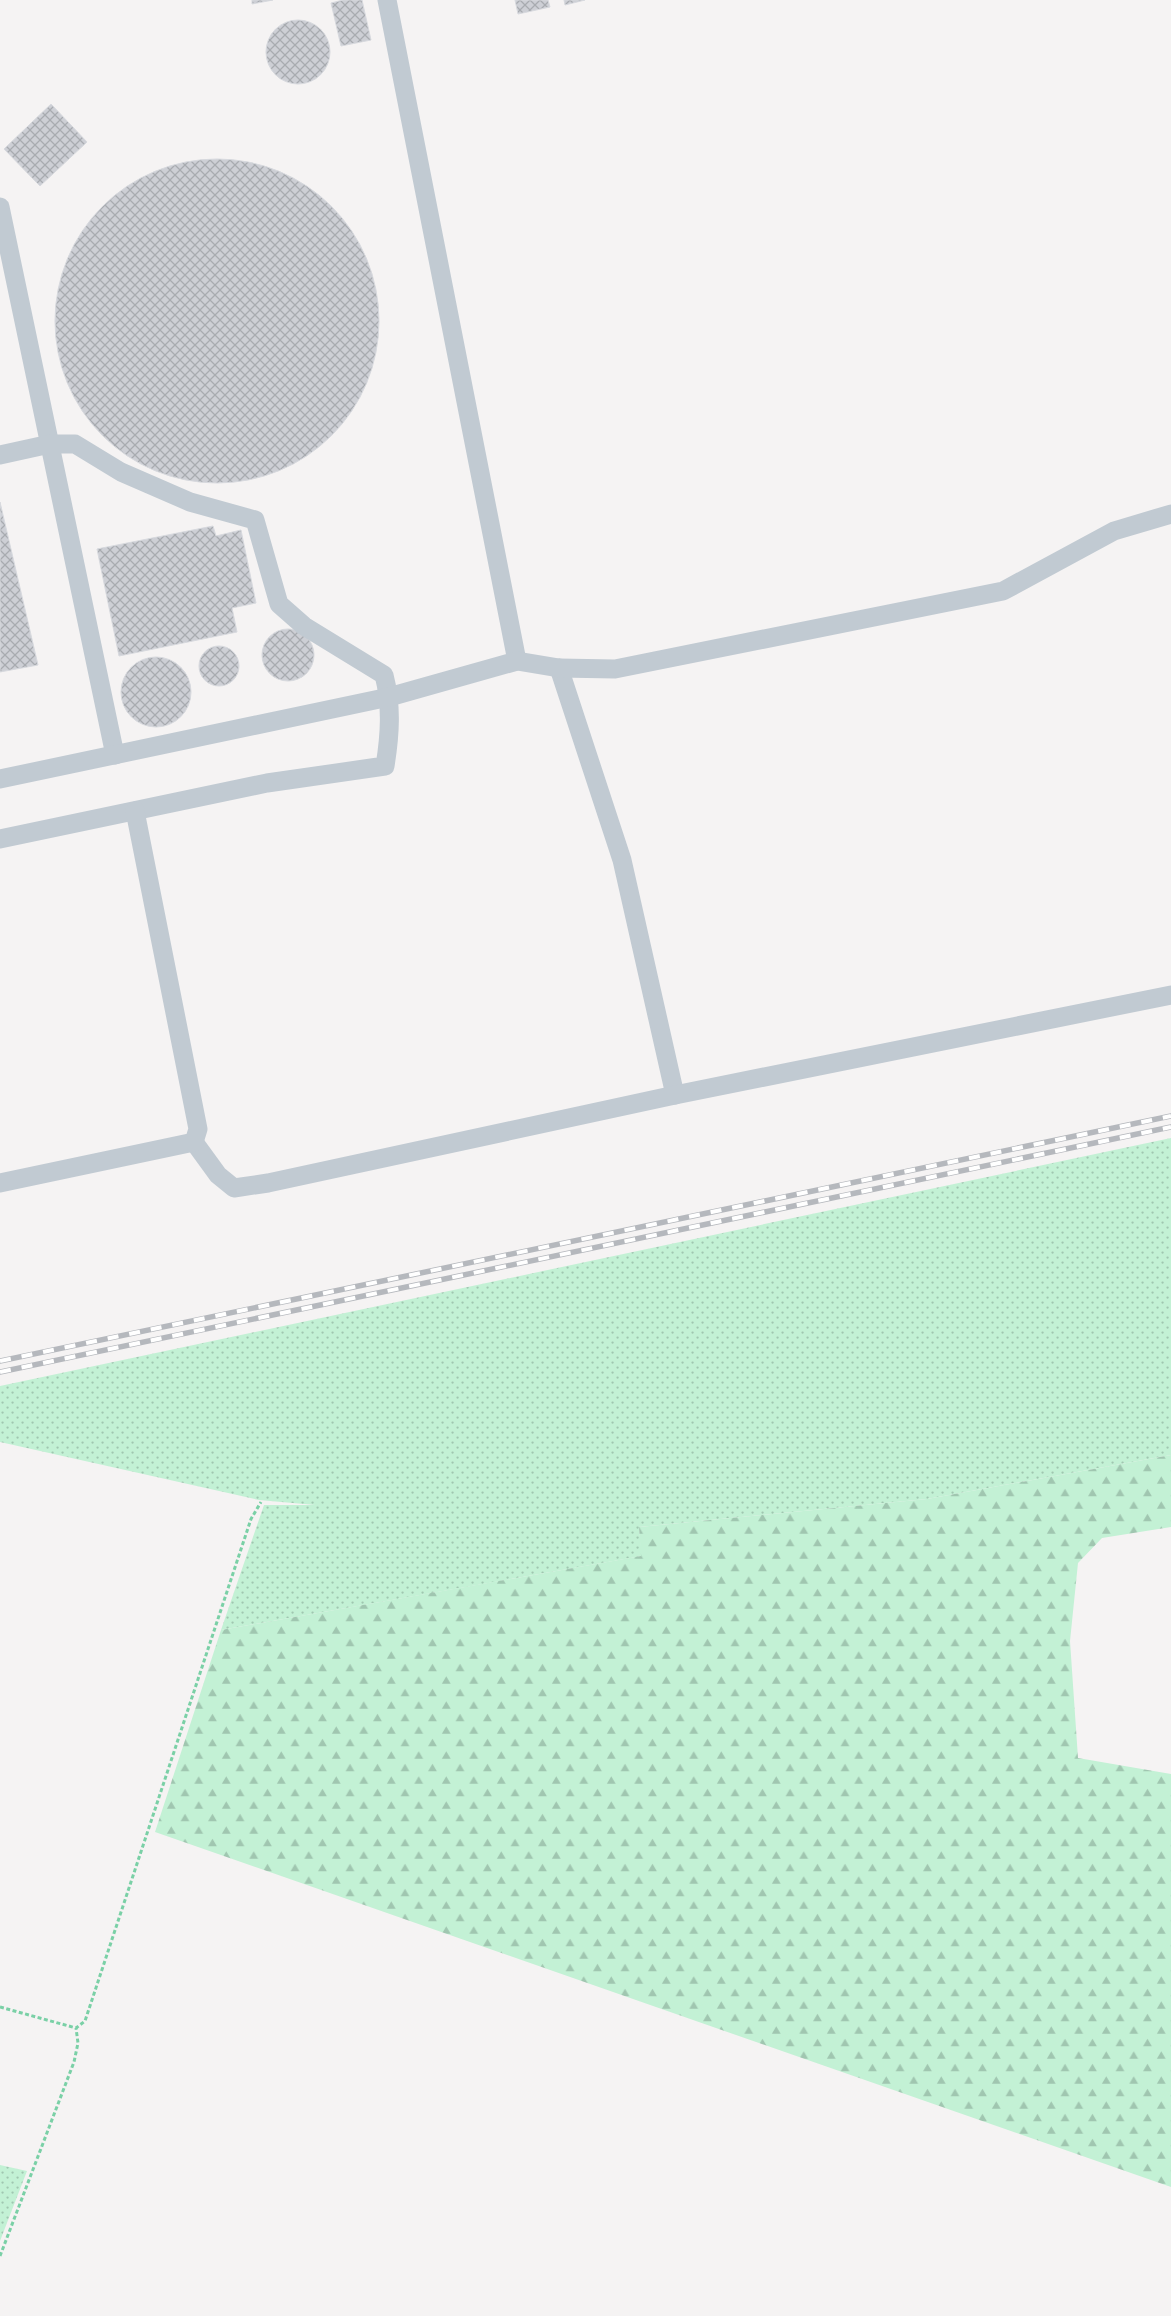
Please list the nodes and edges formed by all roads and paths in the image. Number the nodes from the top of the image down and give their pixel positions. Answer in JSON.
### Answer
{"nodes":[{"id":1,"x":387,"y":0,"type":"edge"},
{"id":2,"x":0,"y":207,"type":"edge"},
{"id":3,"x":50,"y":444,"type":"junction"},
{"id":4,"x":0,"y":455,"type":"edge"},
{"id":5,"x":1171,"y":514,"type":"edge"},
{"id":6,"x":517,"y":661,"type":"junction"},
{"id":7,"x":559,"y":668,"type":"junction"},
{"id":8,"x":389,"y":697,"type":"junction"},
{"id":9,"x":115,"y":755,"type":"junction"},
{"id":10,"x":0,"y":779,"type":"edge"},
{"id":11,"x":135,"y":811,"type":"junction"},
{"id":12,"x":0,"y":839,"type":"edge"},
{"id":13,"x":1171,"y":995,"type":"edge"},
{"id":14,"x":675,"y":1095,"type":"junction"},
{"id":15,"x":194,"y":1142,"type":"junction"},
{"id":16,"x":0,"y":1183,"type":"edge"},
{"id":17,"x":261,"y":1502,"type":"dead end"},
{"id":18,"x":0,"y":2007,"type":"edge"},
{"id":19,"x":76,"y":2028,"type":"junction"},
{"id":20,"x":0,"y":2256,"type":"edge"}],
"edges":[{"from":1,"to":6,"type":"lane"},
{"from":2,"to":3,"type":"lane"},
{"from":3,"to":4,"type":"lane"},
{"from":3,"to":8,"type":"lane"},
{"from":3,"to":9,"type":"lane"},
{"from":5,"to":7,"type":"lane"},
{"from":6,"to":7,"type":"lane"},
{"from":6,"to":8,"type":"lane"},
{"from":7,"to":14,"type":"lane"},
{"from":8,"to":9,"type":"lane"},
{"from":8,"to":11,"type":"lane"},
{"from":9,"to":10,"type":"lane"},
{"from":11,"to":12,"type":"lane"},
{"from":11,"to":15,"type":"lane"},
{"from":13,"to":14,"type":"lane"},
{"from":14,"to":15,"type":"lane"},
{"from":15,"to":16,"type":"lane"},
{"from":17,"to":19,"type":"path"},
{"from":18,"to":19,"type":"path"},
{"from":19,"to":20,"type":"path"}]}
